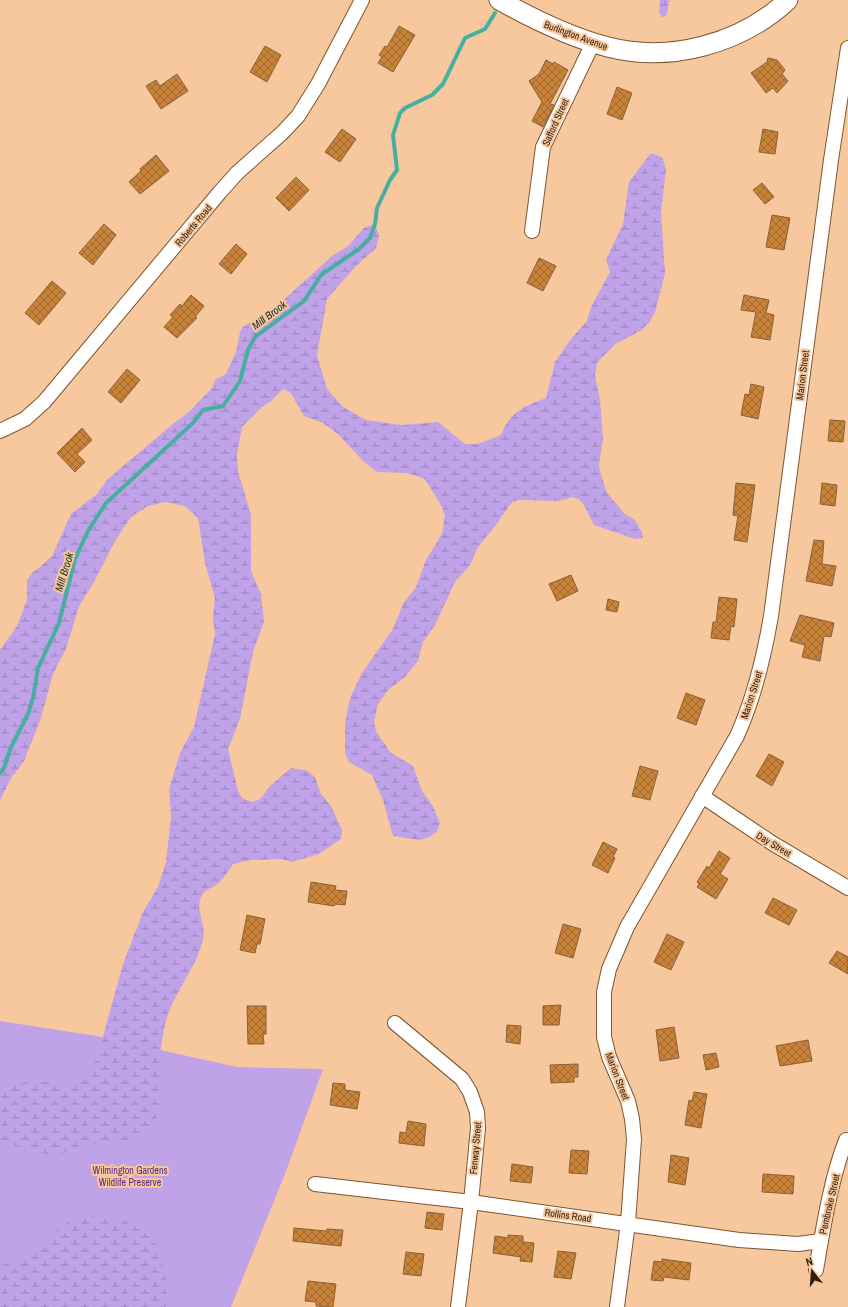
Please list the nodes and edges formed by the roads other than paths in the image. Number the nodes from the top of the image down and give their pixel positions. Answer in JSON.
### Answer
{"nodes":[{"id":1,"x":362,"y":0,"type":"edge"},
{"id":2,"x":499,"y":0,"type":"edge"},
{"id":3,"x":788,"y":0,"type":"edge"},
{"id":4,"x":593,"y":43,"type":"junction"},
{"id":5,"x":848,"y":48,"type":"edge"},
{"id":6,"x":532,"y":231,"type":"dead end"},
{"id":7,"x":0,"y":431,"type":"edge"},
{"id":8,"x":702,"y":796,"type":"junction"},
{"id":9,"x":848,"y":888,"type":"edge"},
{"id":10,"x":395,"y":1023,"type":"dead end"},
{"id":11,"x":846,"y":1140,"type":"dead end"},
{"id":12,"x":848,"y":1176,"type":"edge"},
{"id":13,"x":834,"y":1182,"type":"junction"},
{"id":14,"x":315,"y":1184,"type":"dead end"},
{"id":15,"x":471,"y":1202,"type":"junction"},
{"id":16,"x":628,"y":1223,"type":"junction"},
{"id":17,"x":821,"y":1241,"type":"junction"},
{"id":18,"x":816,"y":1270,"type":"dead end"},
{"id":19,"x":458,"y":1307,"type":"edge"},
{"id":20,"x":617,"y":1307,"type":"edge"}],
"edges":[{"from":1,"to":7,"type":"street","name":"Roberts Road"},
{"from":2,"to":4,"type":"main road","name":"Burlington Avenue"},
{"from":3,"to":4,"type":"main road","name":"Burlington Avenue"},
{"from":4,"to":6,"type":"street","name":"Safford Street"},
{"from":5,"to":8,"type":"street","name":"Marion Street"},
{"from":8,"to":9,"type":"street","name":"Day Street"},
{"from":8,"to":16,"type":"street","name":"Marion Street"},
{"from":10,"to":15,"type":"street","name":"Fenway Street"},
{"from":11,"to":13,"type":"street","name":"Pembroke Street"},
{"from":12,"to":13,"type":"street"},
{"from":13,"to":17,"type":"street","name":"Pembroke Street"},
{"from":14,"to":15,"type":"street","name":"Rollins Road"},
{"from":15,"to":16,"type":"street","name":"Rollins Road"},
{"from":15,"to":19,"type":"street","name":"Fenway Street"},
{"from":16,"to":17,"type":"street","name":"Rollins Road"},
{"from":16,"to":20,"type":"street","name":"Marion Street"},
{"from":17,"to":18,"type":"street","name":"Pembroke Street"}]}
